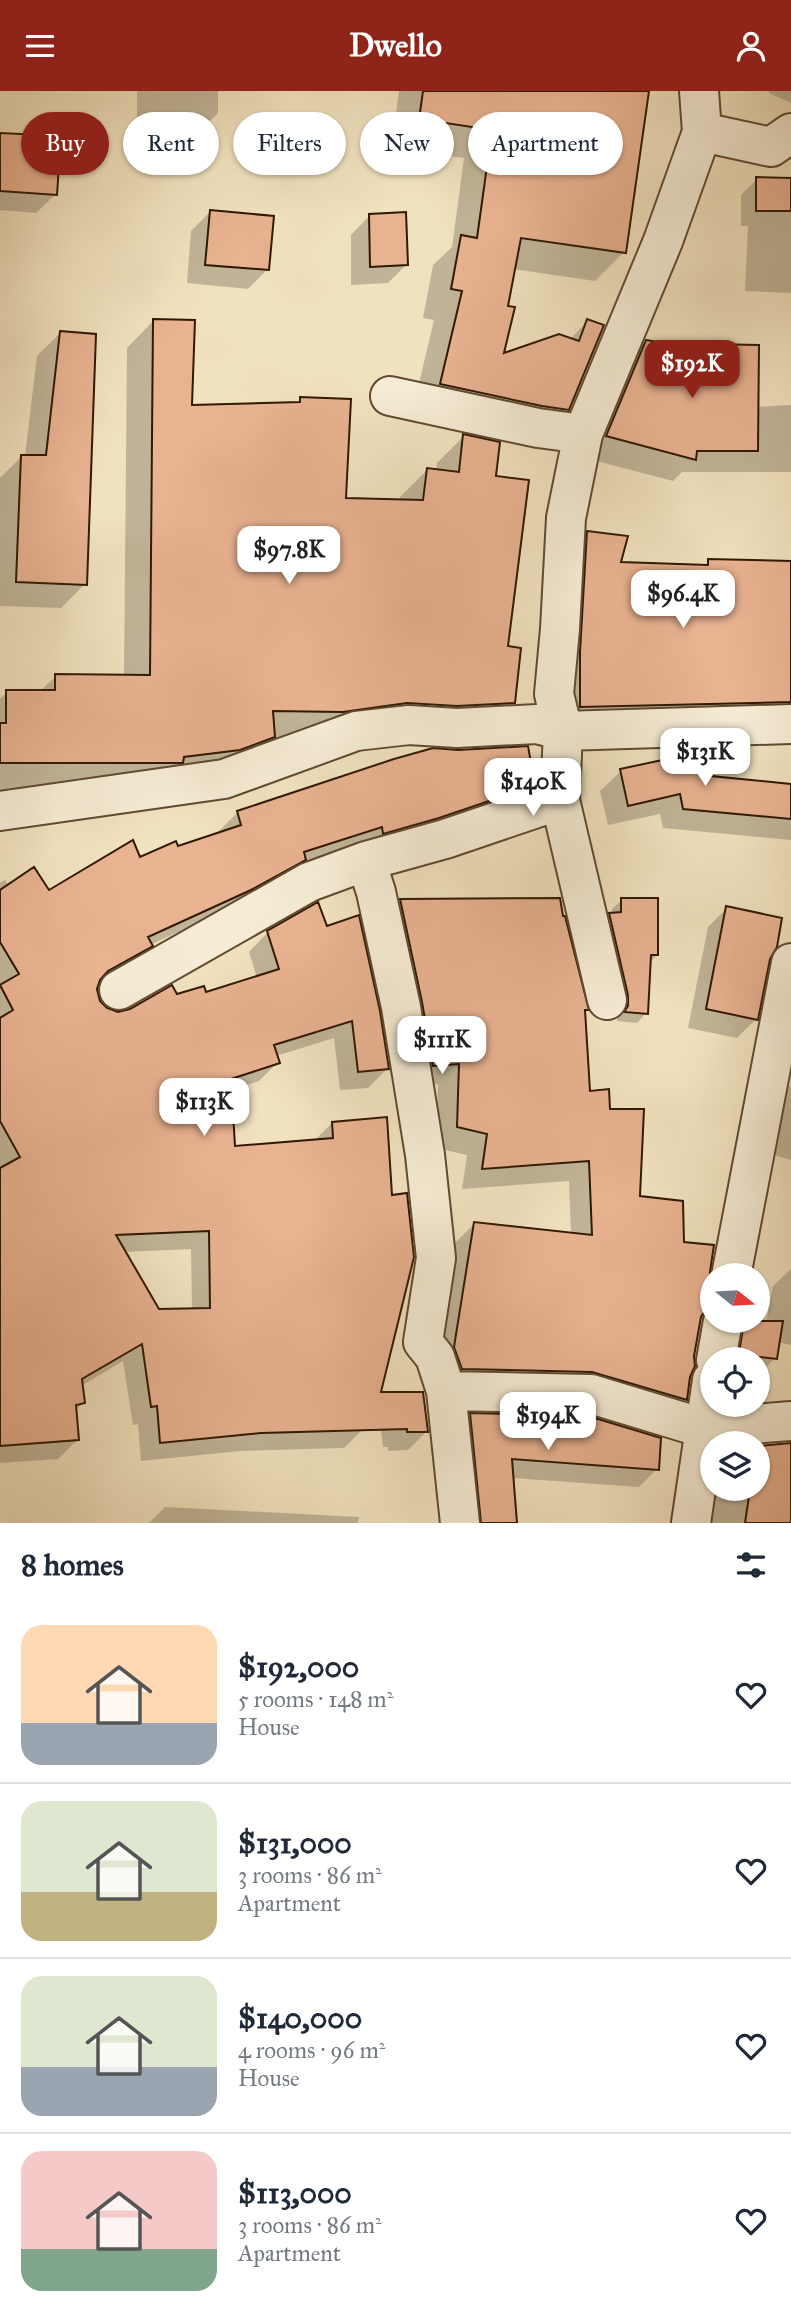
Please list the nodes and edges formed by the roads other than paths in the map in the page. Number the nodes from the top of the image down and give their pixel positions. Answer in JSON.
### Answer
{"nodes":[{"id":1,"x":699,"y":91,"type":"edge"},
{"id":2,"x":702,"y":132,"type":"junction"},
{"id":3,"x":791,"y":133,"type":"edge"},
{"id":4,"x":390,"y":396,"type":"dead end"},
{"id":5,"x":583,"y":434,"type":"junction"},
{"id":6,"x":791,"y":724,"type":"edge"},
{"id":7,"x":562,"y":731,"type":"junction"},
{"id":8,"x":560,"y":800,"type":"junction"},
{"id":9,"x":0,"y":811,"type":"edge"},
{"id":10,"x":366,"y":861,"type":"junction"},
{"id":11,"x":791,"y":963,"type":"edge"},
{"id":12,"x":119,"y":990,"type":"dead end"},
{"id":13,"x":607,"y":1000,"type":"dead end"},
{"id":14,"x":733,"y":1263,"type":"edge"},
{"id":15,"x":446,"y":1391,"type":"junction"},
{"id":16,"x":706,"y":1417,"type":"edge"},
{"id":17,"x":791,"y":1421,"type":"edge"},
{"id":18,"x":704,"y":1428,"type":"junction"},
{"id":19,"x":460,"y":1523,"type":"edge"},
{"id":20,"x":691,"y":1523,"type":"edge"}],
"edges":[{"from":1,"to":2,"type":"street"},
{"from":2,"to":3,"type":"street"},
{"from":2,"to":5,"type":"street"},
{"from":4,"to":5,"type":"street"},
{"from":5,"to":7,"type":"street"},
{"from":6,"to":7,"type":"street"},
{"from":7,"to":8,"type":"street"},
{"from":7,"to":9,"type":"street"},
{"from":8,"to":10,"type":"street"},
{"from":8,"to":13,"type":"street"},
{"from":10,"to":12,"type":"street"},
{"from":10,"to":15,"type":"street"},
{"from":11,"to":14,"type":"street"},
{"from":15,"to":18,"type":"street"},
{"from":15,"to":19,"type":"street"},
{"from":16,"to":18,"type":"street"},
{"from":17,"to":18,"type":"street"},
{"from":18,"to":20,"type":"street"}]}
